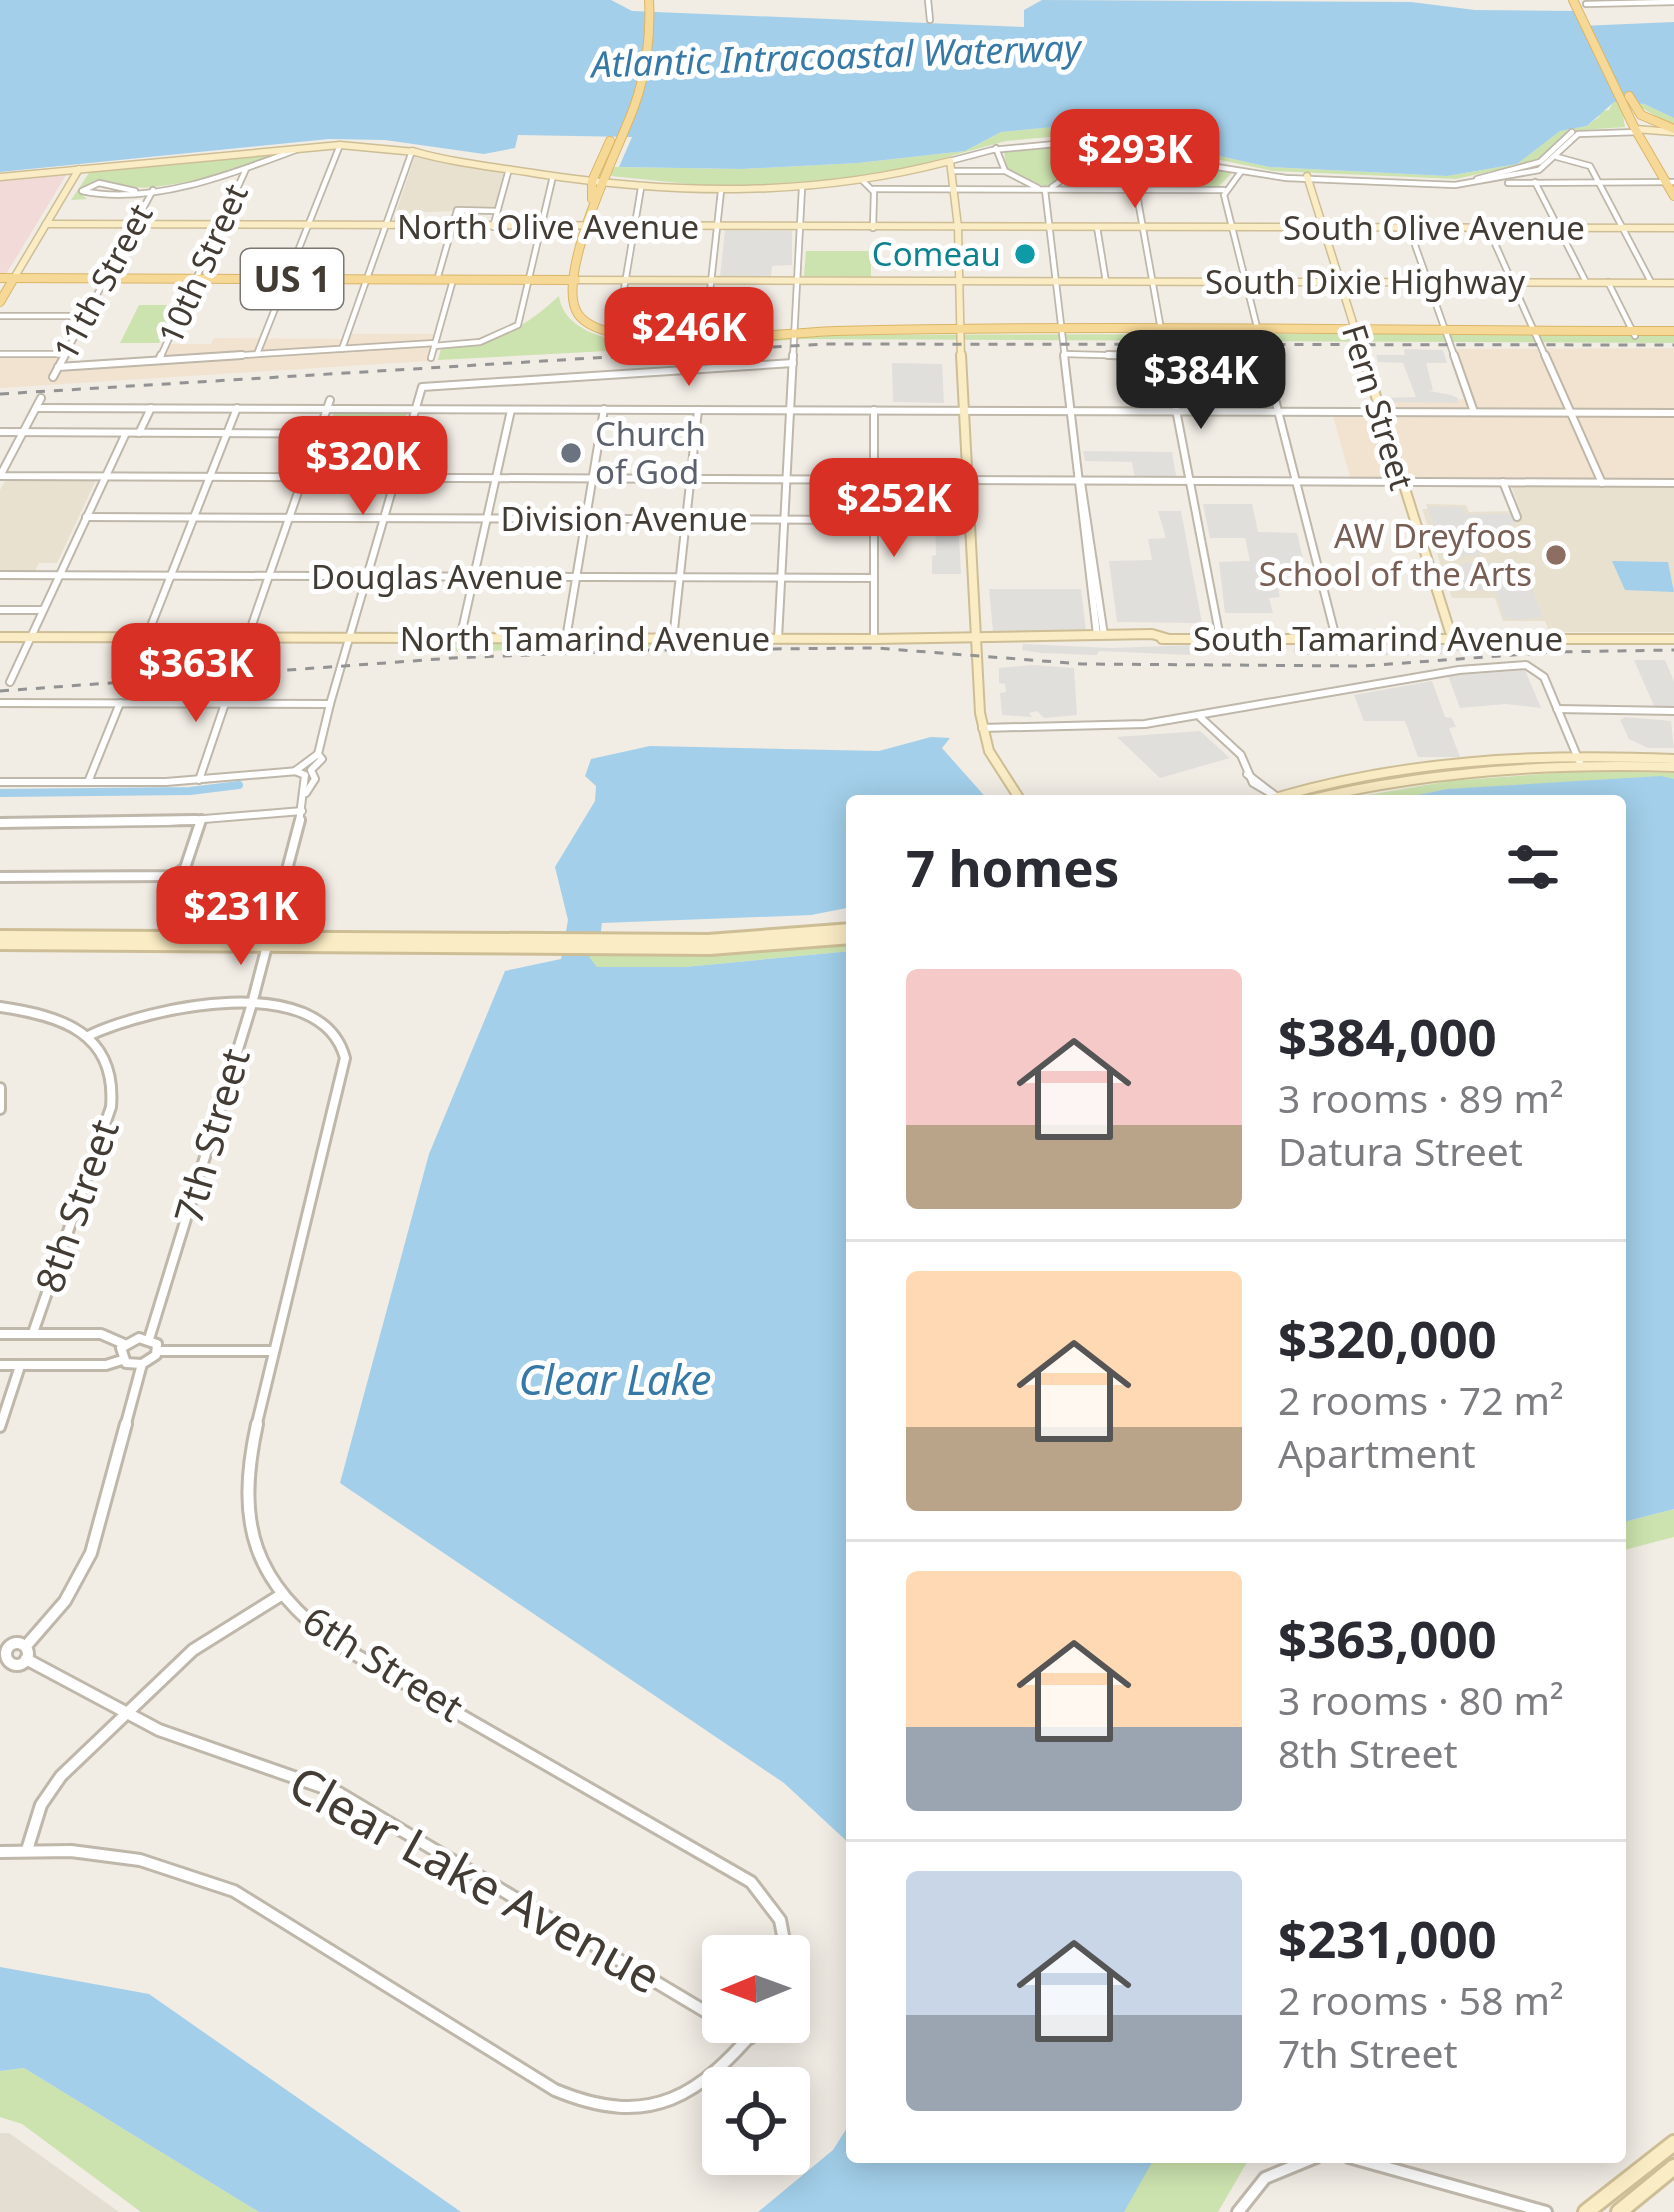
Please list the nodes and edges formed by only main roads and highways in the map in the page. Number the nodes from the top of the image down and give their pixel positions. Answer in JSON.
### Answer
{"nodes":[{"id":1,"x":1574,"y":0,"type":"edge"},
{"id":2,"x":1584,"y":1,"type":"edge"},
{"id":3,"x":645,"y":4,"type":"edge"},
{"id":4,"x":1592,"y":25,"type":"junction"},
{"id":5,"x":1632,"y":108,"type":"junction"},
{"id":6,"x":1674,"y":132,"type":"edge"},
{"id":7,"x":1670,"y":182,"type":"edge"},
{"id":8,"x":1674,"y":196,"type":"edge"},
{"id":9,"x":0,"y":278,"type":"edge"},
{"id":10,"x":14,"y":278,"type":"junction"},
{"id":11,"x":576,"y":280,"type":"junction"},
{"id":12,"x":0,"y":302,"type":"edge"},
{"id":13,"x":1674,"y":333,"type":"edge"}],
"edges":[{"from":1,"to":2,"type":"main road"},
{"from":1,"to":4,"type":"main road"},
{"from":2,"to":4,"type":"main road"},
{"from":3,"to":11,"type":"main road"},
{"from":4,"to":5,"type":"main road"},
{"from":5,"to":6,"type":"main road"},
{"from":5,"to":7,"type":"main road"},
{"from":7,"to":8,"type":"main road"},
{"from":9,"to":10,"type":"main road","number":"US 1"},
{"from":10,"to":11,"type":"main road","number":"US 1"},
{"from":10,"to":12,"type":"main road"},
{"from":11,"to":13,"type":"main road"}]}
